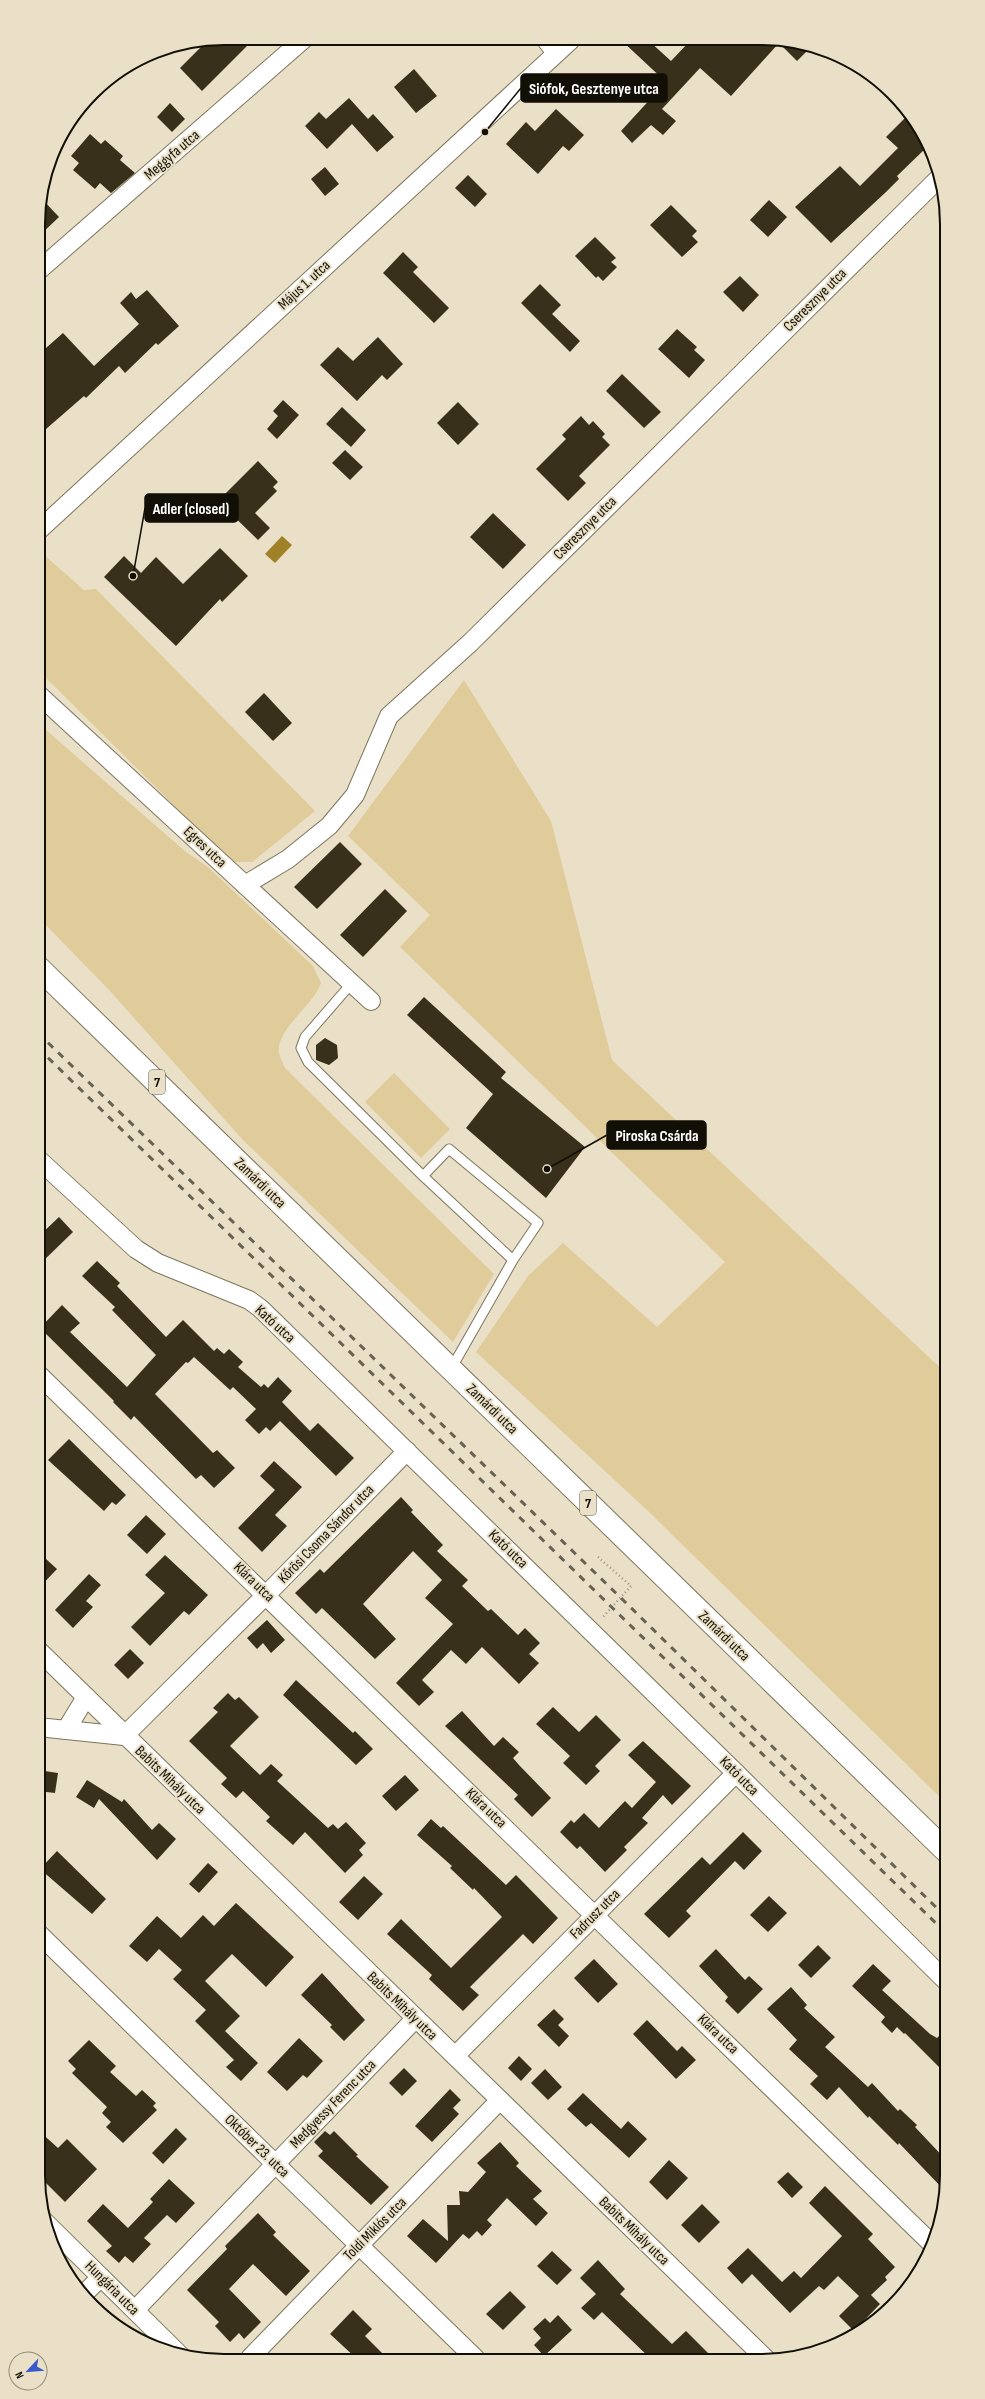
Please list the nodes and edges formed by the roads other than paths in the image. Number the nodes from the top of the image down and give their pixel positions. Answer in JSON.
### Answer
{"nodes":[{"id":1,"x":297,"y":45,"type":"edge"},
{"id":2,"x":551,"y":47,"type":"edge"},
{"id":3,"x":935,"y":182,"type":"edge"},
{"id":4,"x":45,"y":265,"type":"edge"},
{"id":5,"x":45,"y":524,"type":"edge"},
{"id":6,"x":45,"y":700,"type":"edge"},
{"id":7,"x":245,"y":885,"type":"junction"},
{"id":8,"x":45,"y":974,"type":"edge"},
{"id":9,"x":351,"y":984,"type":"junction"},
{"id":10,"x":371,"y":1001,"type":"dead end"},
{"id":11,"x":45,"y":1166,"type":"edge"},
{"id":12,"x":423,"y":1176,"type":"junction"},
{"id":13,"x":512,"y":1260,"type":"junction"},
{"id":14,"x":451,"y":1369,"type":"junction"},
{"id":15,"x":45,"y":1381,"type":"edge"},
{"id":16,"x":407,"y":1451,"type":"junction"},
{"id":17,"x":267,"y":1594,"type":"junction"},
{"id":18,"x":45,"y":1657,"type":"edge"},
{"id":19,"x":86,"y":1697,"type":"junction"},
{"id":20,"x":45,"y":1728,"type":"edge"},
{"id":21,"x":66,"y":1730,"type":"junction"},
{"id":22,"x":124,"y":1736,"type":"junction"},
{"id":23,"x":736,"y":1773,"type":"junction"},
{"id":24,"x":940,"y":1845,"type":"edge"},
{"id":25,"x":595,"y":1914,"type":"junction"},
{"id":26,"x":45,"y":1940,"type":"edge"},
{"id":27,"x":940,"y":1975,"type":"edge"},
{"id":28,"x":415,"y":2019,"type":"junction"},
{"id":29,"x":455,"y":2056,"type":"junction"},
{"id":30,"x":500,"y":2100,"type":"junction"},
{"id":31,"x":275,"y":2164,"type":"junction"},
{"id":32,"x":54,"y":2231,"type":"edge"},
{"id":33,"x":928,"y":2240,"type":"edge"},
{"id":34,"x":359,"y":2245,"type":"junction"},
{"id":35,"x":101,"y":2277,"type":"junction"},
{"id":36,"x":87,"y":2291,"type":"edge"},
{"id":37,"x":135,"y":2310,"type":"junction"},
{"id":38,"x":171,"y":2346,"type":"edge"},
{"id":39,"x":254,"y":2354,"type":"edge"},
{"id":40,"x":471,"y":2354,"type":"edge"},
{"id":41,"x":761,"y":2354,"type":"edge"}],
"edges":[{"from":1,"to":4,"type":"street","name":"Meggyfa utca"},
{"from":2,"to":5,"type":"street","name":"Május 1. utca"},
{"from":3,"to":7,"type":"street","name":"Cseresznye utca"},
{"from":6,"to":7,"type":"street","name":"Egres utca"},
{"from":7,"to":9,"type":"street","name":"Egres utca"},
{"from":8,"to":14,"type":"main road","name":"Zamárdi utca","number":"7"},
{"from":9,"to":10,"type":"street","name":"Egres utca"},
{"from":9,"to":12,"type":"lane"},
{"from":11,"to":16,"type":"street","name":"Kató utca"},
{"from":12,"to":13,"type":"lane"},
{"from":12,"to":13,"type":"lane"},
{"from":13,"to":14,"type":"lane"},
{"from":14,"to":24,"type":"main road","name":"Zamárdi utca","number":"7"},
{"from":15,"to":17,"type":"street","name":"Klára utca"},
{"from":16,"to":17,"type":"street","name":"Kőrösi Csoma Sándor utca"},
{"from":16,"to":23,"type":"street","name":"Kató utca"},
{"from":17,"to":22,"type":"street","name":"Kőrösi Csoma Sándor utca"},
{"from":17,"to":25,"type":"street","name":"Klára utca"},
{"from":18,"to":19,"type":"street","name":"Babits Mihály utca"},
{"from":19,"to":21,"type":"street"},
{"from":19,"to":22,"type":"street","name":"Babits Mihály utca"},
{"from":20,"to":21,"type":"street"},
{"from":21,"to":22,"type":"street"},
{"from":22,"to":28,"type":"street","name":"Babits Mihály utca"},
{"from":23,"to":25,"type":"street","name":"Fadrusz utca"},
{"from":23,"to":27,"type":"street","name":"Kató utca"},
{"from":25,"to":29,"type":"street","name":"Fadrusz utca"},
{"from":25,"to":33,"type":"street","name":"Klára utca"},
{"from":26,"to":31,"type":"street","name":"Október 23. utca"},
{"from":28,"to":29,"type":"street","name":"Babits Mihály utca"},
{"from":28,"to":31,"type":"street","name":"Medgyessy Ferenc utca"},
{"from":29,"to":30,"type":"street","name":"Babits Mihály utca"},
{"from":30,"to":34,"type":"street","name":"Toldi Miklós utca"},
{"from":30,"to":41,"type":"street","name":"Babits Mihály utca"},
{"from":31,"to":34,"type":"street","name":"Október 23. utca"},
{"from":31,"to":37,"type":"street","name":"Medgyessy Ferenc utca"},
{"from":32,"to":35,"type":"street","name":"Hungária utca"},
{"from":34,"to":39,"type":"street","name":"Toldi Miklós utca"},
{"from":34,"to":40,"type":"street","name":"Október 23. utca"},
{"from":35,"to":36,"type":"street"},
{"from":35,"to":37,"type":"street","name":"Hungária utca"},
{"from":37,"to":38,"type":"street","name":"Hungária utca"}]}
